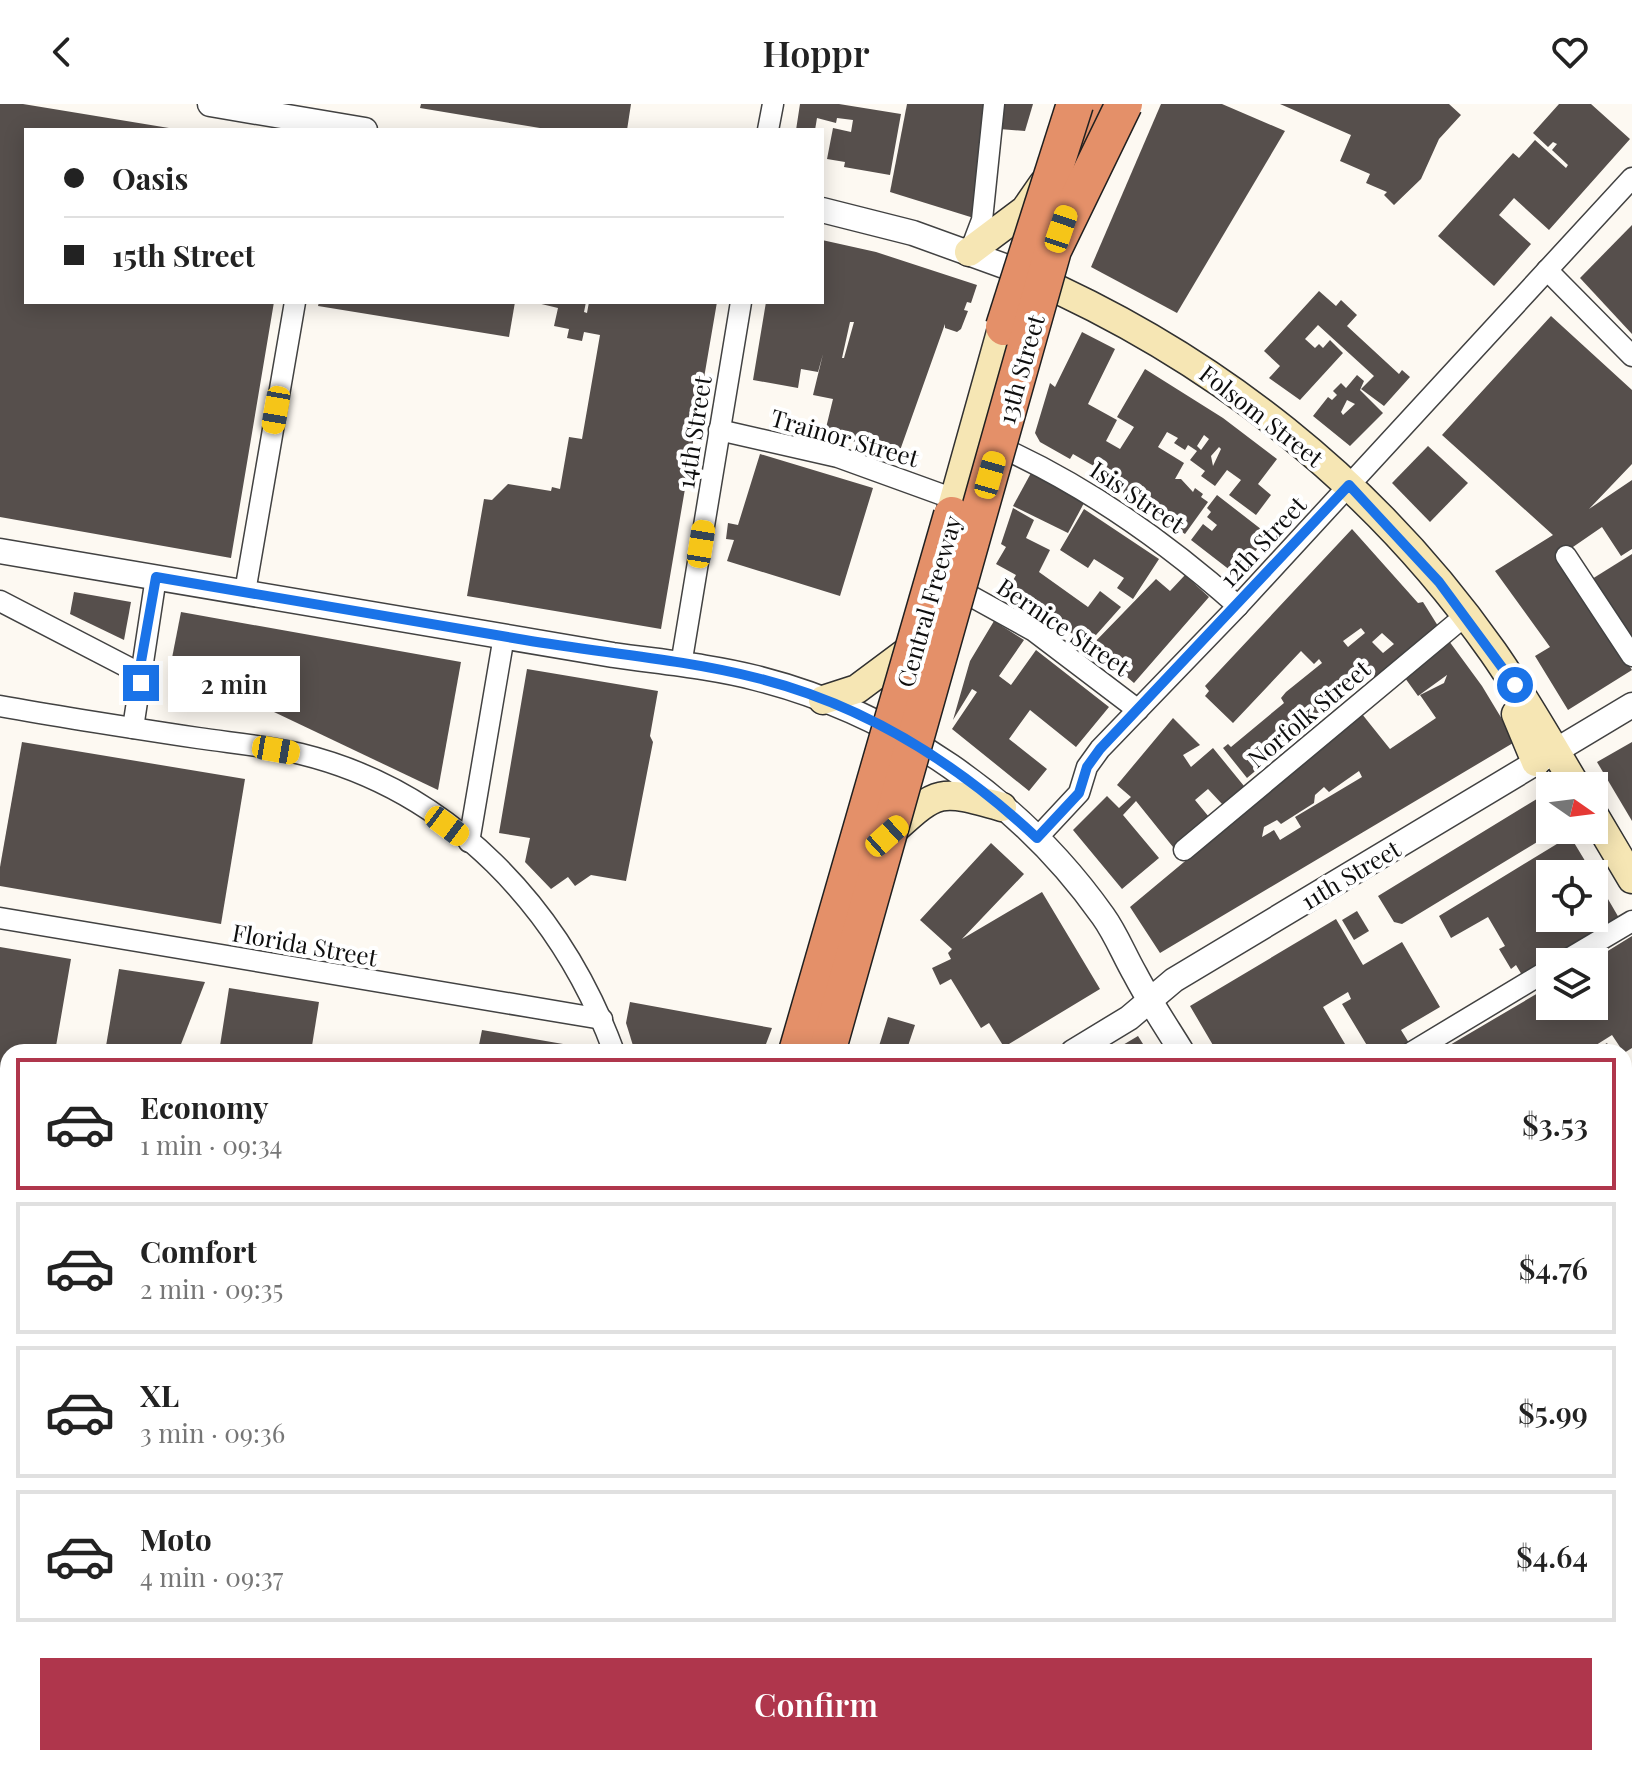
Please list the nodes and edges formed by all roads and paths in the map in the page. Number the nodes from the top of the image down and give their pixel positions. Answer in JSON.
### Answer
{"nodes":[{"id":1,"x":210,"y":104,"type":"edge"},
{"id":2,"x":773,"y":104,"type":"edge"},
{"id":3,"x":994,"y":104,"type":"edge"},
{"id":4,"x":1074,"y":104,"type":"edge"},
{"id":5,"x":1104,"y":104,"type":"edge"},
{"id":6,"x":1124,"y":104,"type":"edge"},
{"id":7,"x":326,"y":119,"type":"edge"},
{"id":8,"x":358,"y":128,"type":"edge"},
{"id":9,"x":768,"y":128,"type":"edge"},
{"id":10,"x":1050,"y":173,"type":"junction"},
{"id":11,"x":1632,"y":178,"type":"edge"},
{"id":12,"x":824,"y":211,"type":"edge"},
{"id":13,"x":969,"y":252,"type":"junction"},
{"id":14,"x":1048,"y":266,"type":"junction"},
{"id":15,"x":1547,"y":270,"type":"junction"},
{"id":16,"x":1018,"y":271,"type":"junction"},
{"id":17,"x":295,"y":304,"type":"edge"},
{"id":18,"x":741,"y":304,"type":"edge"},
{"id":19,"x":1632,"y":356,"type":"edge"},
{"id":20,"x":719,"y":430,"type":"junction"},
{"id":21,"x":998,"y":446,"type":"junction"},
{"id":22,"x":1349,"y":485,"type":"junction"},
{"id":23,"x":954,"y":499,"type":"junction"},
{"id":24,"x":0,"y":551,"type":"edge"},
{"id":25,"x":1566,"y":556,"type":"dead end"},
{"id":26,"x":156,"y":577,"type":"junction"},
{"id":27,"x":958,"y":589,"type":"junction"},
{"id":28,"x":245,"y":592,"type":"junction"},
{"id":29,"x":0,"y":601,"type":"edge"},
{"id":30,"x":1238,"y":606,"type":"junction"},
{"id":31,"x":1466,"y":615,"type":"junction"},
{"id":32,"x":504,"y":636,"type":"junction"},
{"id":33,"x":912,"y":648,"type":"junction"},
{"id":34,"x":1632,"y":656,"type":"edge"},
{"id":35,"x":681,"y":665,"type":"junction"},
{"id":36,"x":139,"y":673,"type":"junction"},
{"id":37,"x":823,"y":700,"type":"junction"},
{"id":38,"x":1632,"y":705,"type":"edge"},
{"id":39,"x":0,"y":706,"type":"edge"},
{"id":40,"x":1138,"y":710,"type":"junction"},
{"id":41,"x":133,"y":728,"type":"junction"},
{"id":42,"x":889,"y":728,"type":"junction"},
{"id":43,"x":914,"y":742,"type":"junction"},
{"id":44,"x":1546,"y":756,"type":"junction"},
{"id":45,"x":1562,"y":772,"type":"edge"},
{"id":46,"x":1002,"y":807,"type":"junction"},
{"id":47,"x":887,"y":836,"type":"junction"},
{"id":48,"x":1037,"y":838,"type":"junction"},
{"id":49,"x":1608,"y":839,"type":"edge"},
{"id":50,"x":469,"y":842,"type":"junction"},
{"id":51,"x":1184,"y":850,"type":"dead end"},
{"id":52,"x":1632,"y":879,"type":"edge"},
{"id":53,"x":0,"y":918,"type":"edge"},
{"id":54,"x":1632,"y":921,"type":"edge"},
{"id":55,"x":1587,"y":948,"type":"edge"},
{"id":56,"x":1536,"y":977,"type":"edge"},
{"id":57,"x":1150,"y":1000,"type":"junction"},
{"id":58,"x":602,"y":1019,"type":"junction"},
{"id":59,"x":611,"y":1044,"type":"edge"},
{"id":60,"x":797,"y":1044,"type":"edge"},
{"id":61,"x":797,"y":1044,"type":"edge"},
{"id":62,"x":828,"y":1044,"type":"edge"},
{"id":63,"x":828,"y":1044,"type":"edge"},
{"id":64,"x":1086,"y":1044,"type":"edge"},
{"id":65,"x":1177,"y":1044,"type":"edge"},
{"id":66,"x":1425,"y":1044,"type":"edge"}],
"edges":[{"from":1,"to":7,"type":"street"},
{"from":2,"to":9,"type":"street"},
{"from":3,"to":13,"type":"street"},
{"from":4,"to":10,"type":"main road","name":"13th Street"},
{"from":4,"to":60,"type":"highway","name":"Central Freeway","bridge":true},
{"from":5,"to":14,"type":"highway","bridge":true},
{"from":6,"to":14,"type":"highway","bridge":true},
{"from":7,"to":8,"type":"street"},
{"from":10,"to":13,"type":"main road"},
{"from":10,"to":16,"type":"main road","name":"13th Street"},
{"from":11,"to":15,"type":"street","name":"12th Street"},
{"from":12,"to":13,"type":"street","name":"Folsom Street"},
{"from":13,"to":16,"type":"street","name":"Folsom Street"},
{"from":14,"to":16,"type":"main road","name":"Folsom Street"},
{"from":14,"to":21,"type":"main road","name":"13th Street"},
{"from":14,"to":22,"type":"main road","name":"Folsom Street"},
{"from":14,"to":62,"type":"highway","name":"Central Freeway","bridge":true},
{"from":15,"to":19,"type":"street"},
{"from":15,"to":22,"type":"street","name":"12th Street"},
{"from":16,"to":23,"type":"main road","name":"13th Street"},
{"from":17,"to":28,"type":"street"},
{"from":18,"to":20,"type":"street","name":"14th Street"},
{"from":20,"to":23,"type":"street","name":"Trainor Street"},
{"from":20,"to":35,"type":"street","name":"14th Street"},
{"from":21,"to":27,"type":"main road","name":"13th Street"},
{"from":21,"to":30,"type":"street","name":"Isis Street"},
{"from":22,"to":30,"type":"street","name":"12th Street"},
{"from":22,"to":31,"type":"main road","name":"Folsom Street"},
{"from":23,"to":33,"type":"main road","name":"13th Street"},
{"from":24,"to":26,"type":"street"},
{"from":25,"to":34,"type":"street"},
{"from":26,"to":28,"type":"street"},
{"from":26,"to":36,"type":"street"},
{"from":27,"to":40,"type":"street","name":"Bernice Street"},
{"from":27,"to":43,"type":"main road","name":"13th Street"},
{"from":28,"to":32,"type":"street"},
{"from":29,"to":36,"type":"street"},
{"from":30,"to":40,"type":"street","name":"12th Street"},
{"from":31,"to":44,"type":"main road","name":"Folsom Street"},
{"from":31,"to":51,"type":"street","name":"Norfolk Street"},
{"from":32,"to":35,"type":"street"},
{"from":32,"to":50,"type":"street"},
{"from":33,"to":37,"type":"main road"},
{"from":33,"to":42,"type":"main road","name":"13th Street"},
{"from":35,"to":37,"type":"street"},
{"from":36,"to":41,"type":"street"},
{"from":37,"to":42,"type":"street"},
{"from":38,"to":44,"type":"street","name":"11th Street"},
{"from":39,"to":41,"type":"street"},
{"from":40,"to":48,"type":"street","name":"12th Street"},
{"from":41,"to":50,"type":"street"},
{"from":42,"to":43,"type":"street"},
{"from":42,"to":61,"type":"main road","name":"13th Street"},
{"from":43,"to":46,"type":"street"},
{"from":43,"to":47,"type":"main road","name":"13th Street"},
{"from":44,"to":45,"type":"main road","name":"Folsom Street"},
{"from":44,"to":57,"type":"street","name":"11th Street"},
{"from":46,"to":47,"type":"main road"},
{"from":46,"to":48,"type":"street"},
{"from":47,"to":63,"type":"main road","name":"13th Street"},
{"from":48,"to":57,"type":"street"},
{"from":49,"to":52,"type":"main road"},
{"from":50,"to":58,"type":"street"},
{"from":53,"to":58,"type":"street","name":"Florida Street"},
{"from":54,"to":55,"type":"street"},
{"from":56,"to":66,"type":"street"},
{"from":57,"to":64,"type":"street","name":"11th Street"},
{"from":57,"to":65,"type":"street"},
{"from":58,"to":59,"type":"street"}]}
